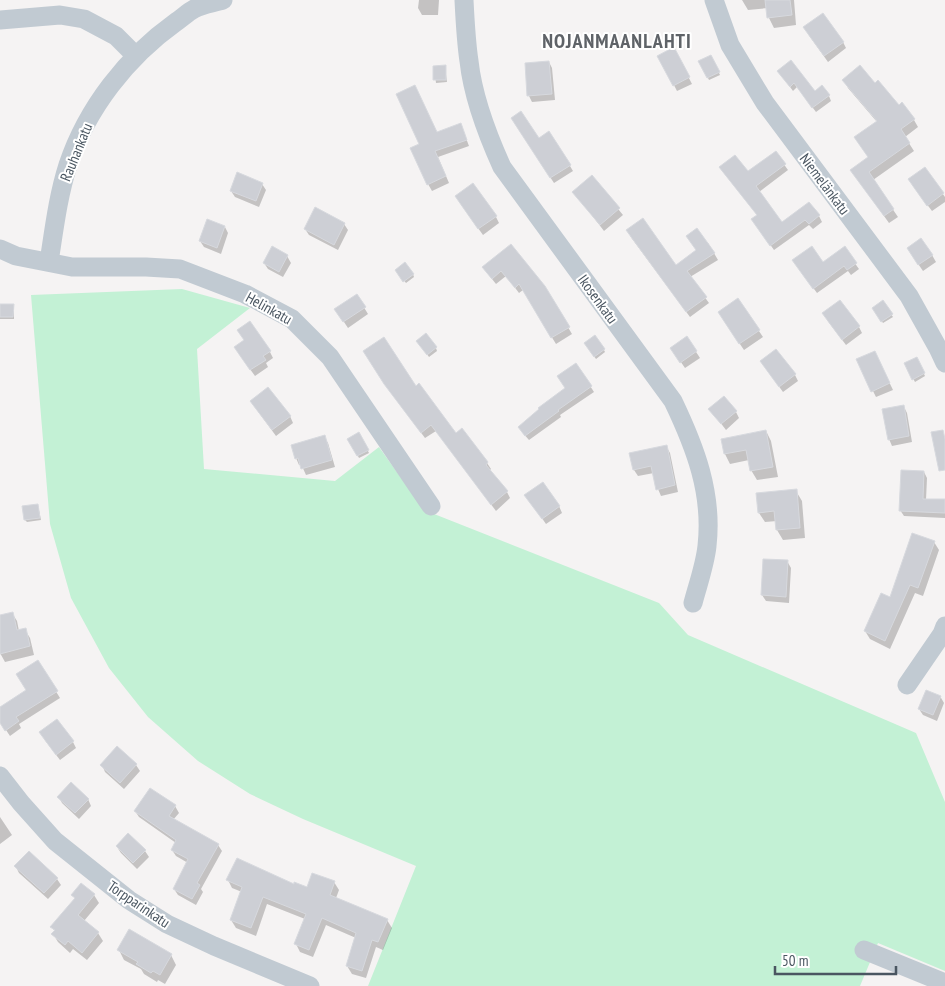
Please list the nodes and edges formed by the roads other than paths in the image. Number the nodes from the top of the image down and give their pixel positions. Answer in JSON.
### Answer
{"nodes":[{"id":1,"x":223,"y":0,"type":"edge"},
{"id":2,"x":464,"y":0,"type":"edge"},
{"id":3,"x":714,"y":0,"type":"edge"},
{"id":4,"x":193,"y":4,"type":"edge"},
{"id":5,"x":0,"y":20,"type":"edge"},
{"id":6,"x":136,"y":56,"type":"junction"},
{"id":7,"x":0,"y":249,"type":"edge"},
{"id":8,"x":49,"y":262,"type":"junction"},
{"id":9,"x":945,"y":363,"type":"edge"},
{"id":10,"x":431,"y":506,"type":"dead end"},
{"id":11,"x":693,"y":603,"type":"dead end"},
{"id":12,"x":945,"y":626,"type":"edge"},
{"id":13,"x":907,"y":685,"type":"dead end"},
{"id":14,"x":0,"y":776,"type":"edge"},
{"id":15,"x":864,"y":950,"type":"dead end"},
{"id":16,"x":945,"y":984,"type":"edge"},
{"id":17,"x":310,"y":986,"type":"edge"}],
"edges":[{"from":1,"to":4,"type":"street"},
{"from":2,"to":11,"type":"street","name":"Ikosenkatu"},
{"from":3,"to":9,"type":"street","name":"Niemelänkatu"},
{"from":4,"to":6,"type":"street","name":"Rauhankatu"},
{"from":5,"to":6,"type":"street"},
{"from":6,"to":8,"type":"street","name":"Rauhankatu"},
{"from":7,"to":8,"type":"street","name":"Helinkatu"},
{"from":8,"to":10,"type":"street","name":"Helinkatu"},
{"from":12,"to":13,"type":"street"},
{"from":14,"to":17,"type":"street","name":"Torpparinkatu"},
{"from":15,"to":16,"type":"street"}]}
